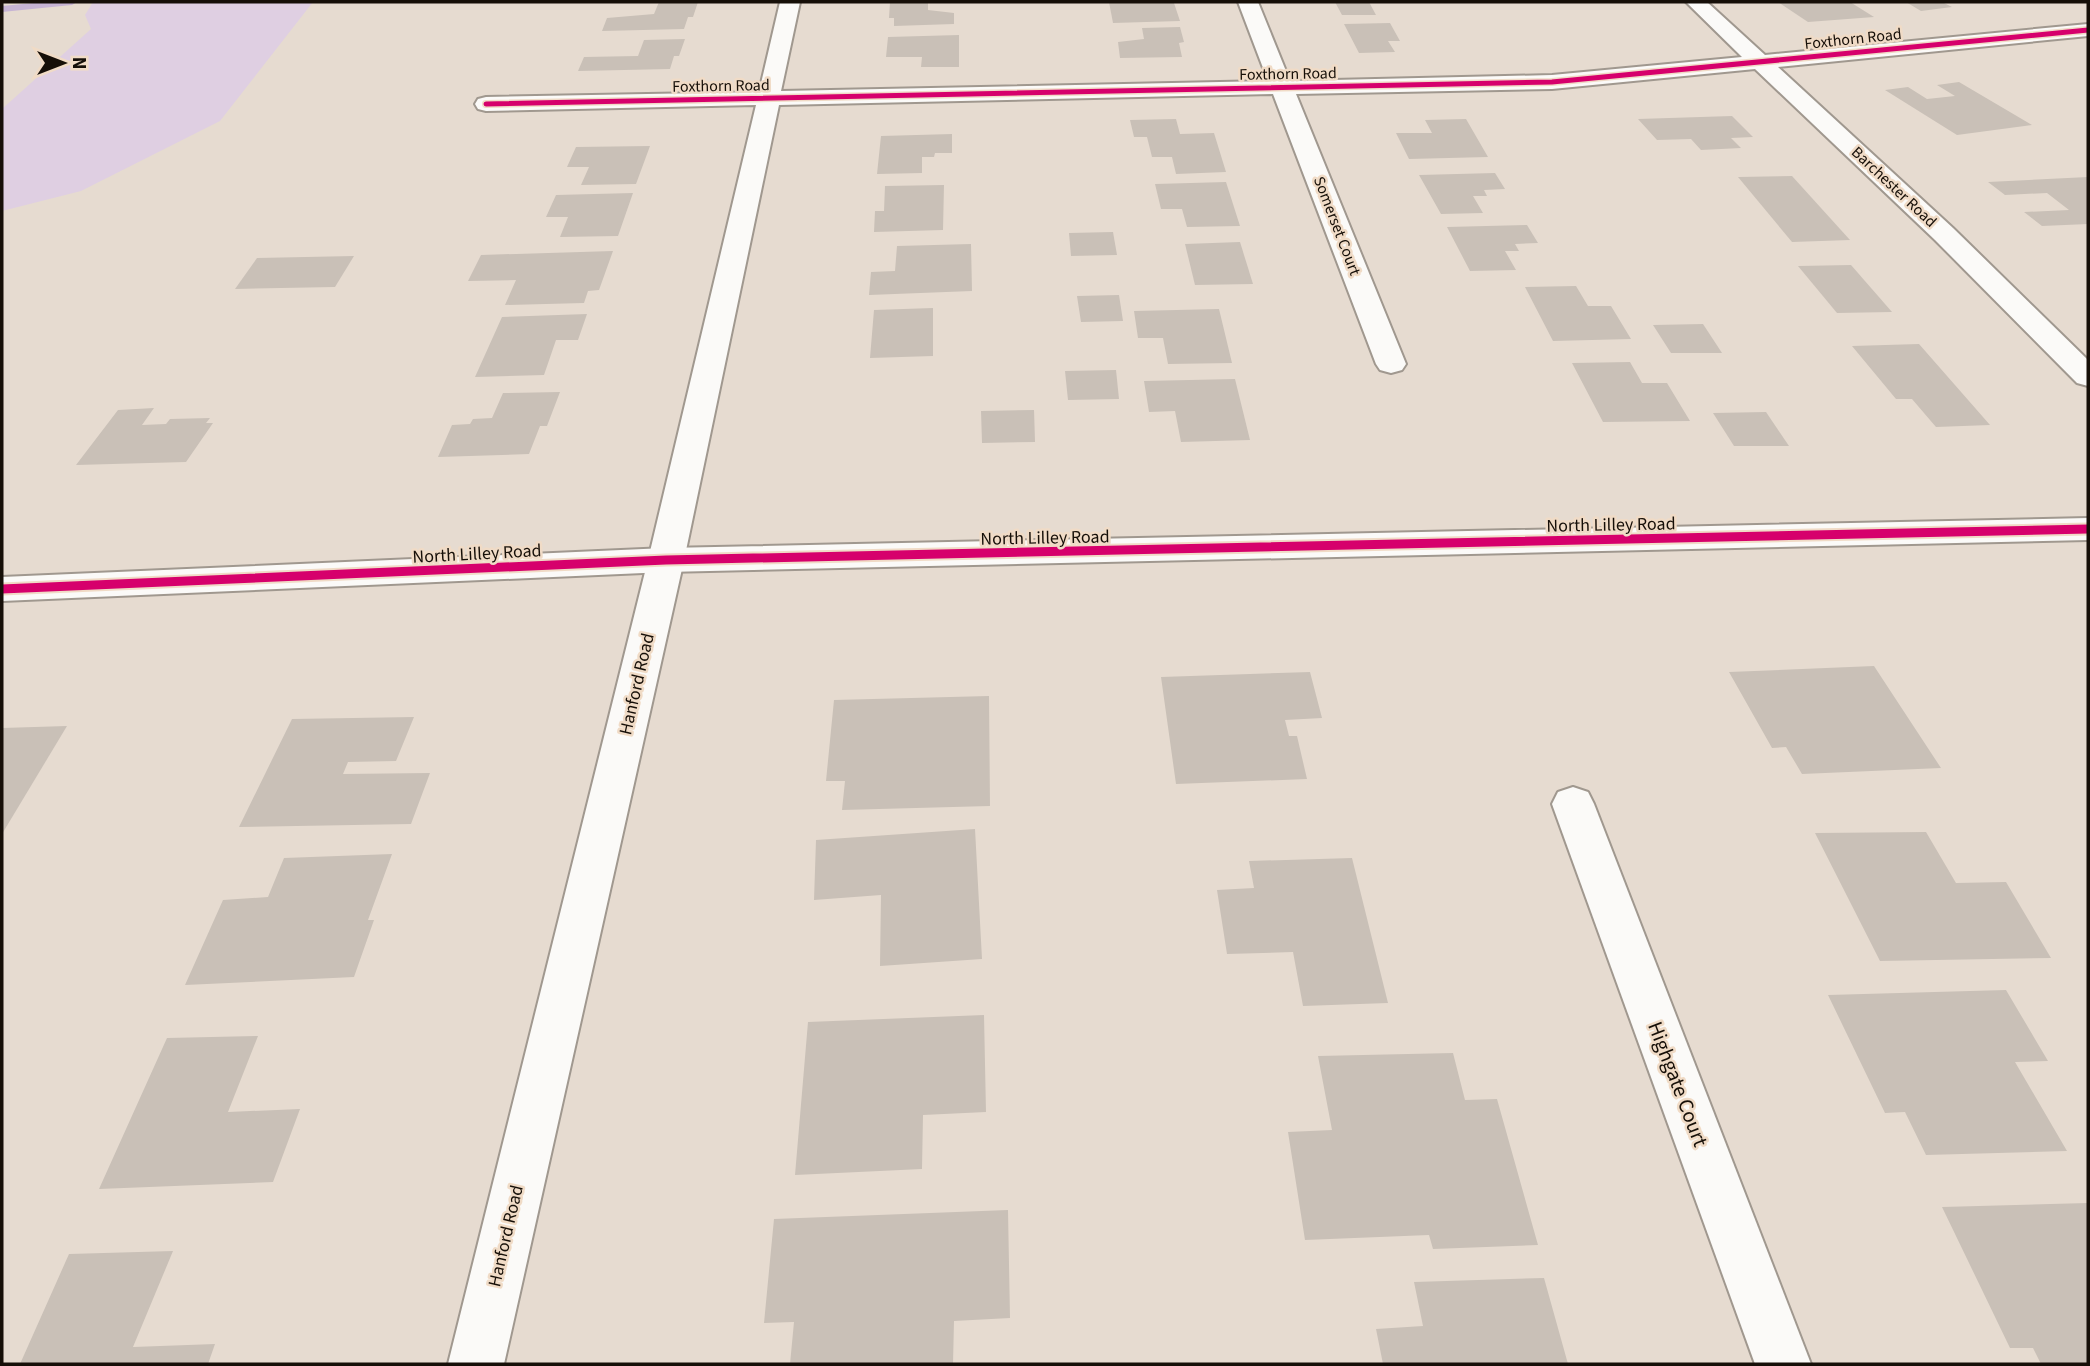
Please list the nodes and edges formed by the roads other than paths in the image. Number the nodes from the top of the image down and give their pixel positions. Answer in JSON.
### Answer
{"nodes":[{"id":1,"x":790,"y":2,"type":"edge"},
{"id":2,"x":1248,"y":2,"type":"edge"},
{"id":3,"x":1696,"y":2,"type":"edge"},
{"id":4,"x":2088,"y":30,"type":"edge"},
{"id":5,"x":1761,"y":63,"type":"junction"},
{"id":6,"x":1283,"y":89,"type":"junction"},
{"id":7,"x":769,"y":99,"type":"junction"},
{"id":8,"x":486,"y":104,"type":"dead end"},
{"id":9,"x":1391,"y":364,"type":"dead end"},
{"id":10,"x":2088,"y":377,"type":"edge"},
{"id":11,"x":2088,"y":529,"type":"edge"},
{"id":12,"x":666,"y":561,"type":"junction"},
{"id":13,"x":2,"y":589,"type":"edge"},
{"id":14,"x":1573,"y":804,"type":"dead end"},
{"id":15,"x":476,"y":1364,"type":"edge"},
{"id":16,"x":1783,"y":1364,"type":"edge"}],
"edges":[{"from":1,"to":7,"type":"street","name":"Hanford Road"},
{"from":2,"to":6,"type":"street","name":"Somerset Court"},
{"from":3,"to":5,"type":"street","name":"Barchester Road"},
{"from":4,"to":5,"type":"street","name":"Foxthorn Road"},
{"from":5,"to":6,"type":"street","name":"Foxthorn Road"},
{"from":5,"to":10,"type":"street","name":"Barchester Road"},
{"from":6,"to":7,"type":"street","name":"Foxthorn Road"},
{"from":6,"to":9,"type":"street","name":"Somerset Court"},
{"from":7,"to":8,"type":"street","name":"Foxthorn Road"},
{"from":7,"to":12,"type":"street","name":"Hanford Road"},
{"from":11,"to":12,"type":"street","name":"North Lilley Road"},
{"from":12,"to":13,"type":"street","name":"North Lilley Road"},
{"from":12,"to":15,"type":"street","name":"Hanford Road"},
{"from":14,"to":16,"type":"street","name":"Highgate Court"}]}
